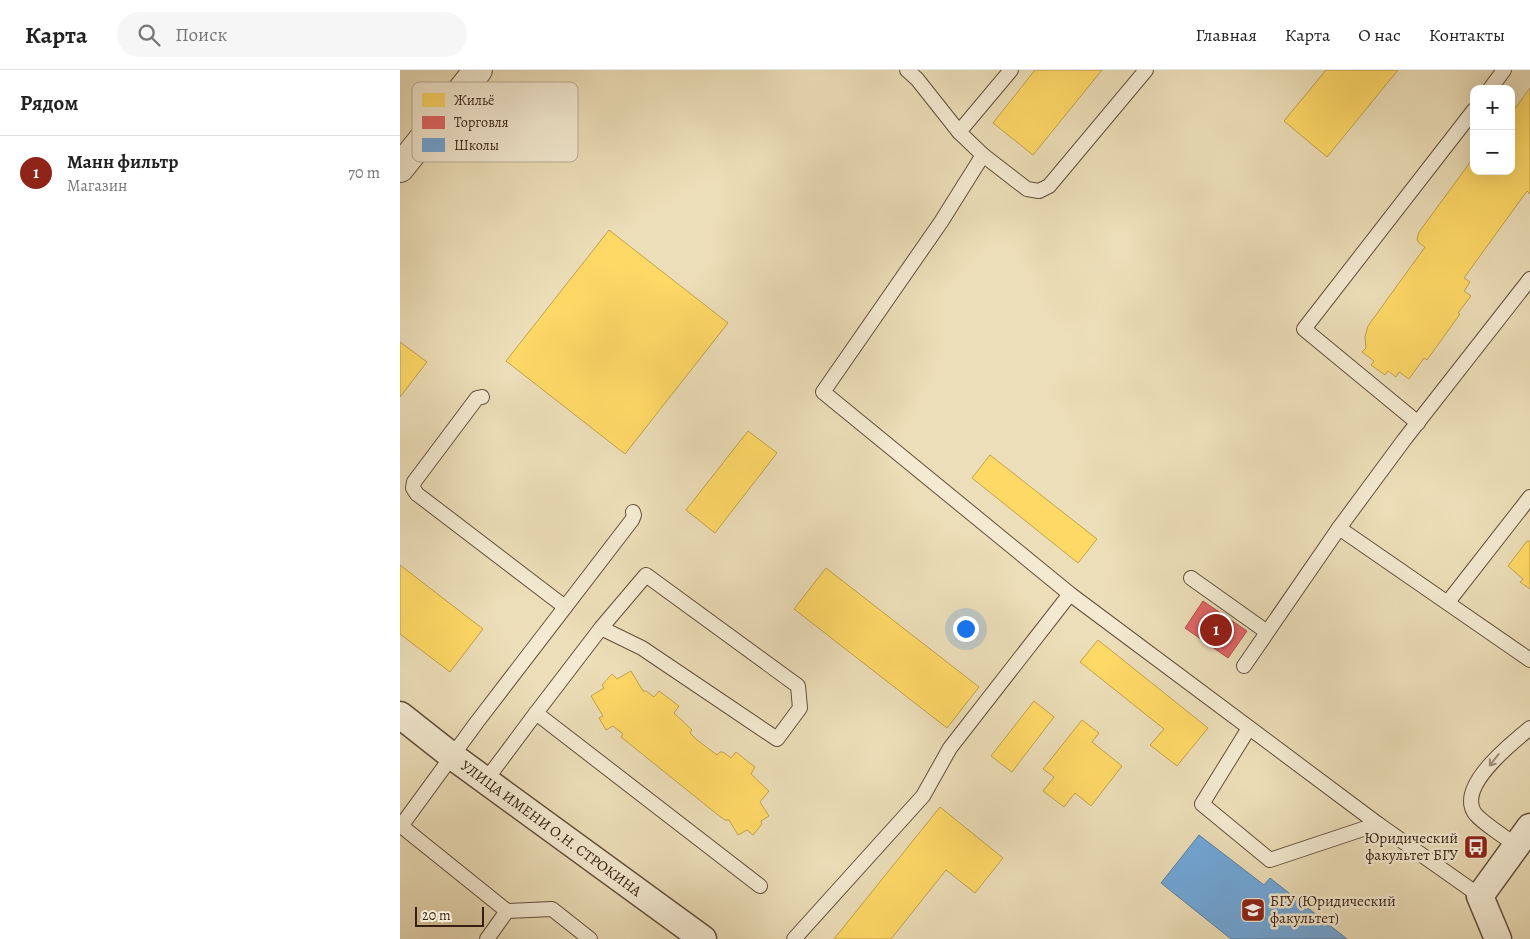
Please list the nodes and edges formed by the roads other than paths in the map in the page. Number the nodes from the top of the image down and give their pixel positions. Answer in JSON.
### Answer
{"nodes":[{"id":1,"x":478,"y":70,"type":"edge"},
{"id":2,"x":1010,"y":70,"type":"edge"},
{"id":3,"x":1146,"y":70,"type":"edge"},
{"id":4,"x":1504,"y":70,"type":"edge"},
{"id":5,"x":916,"y":73,"type":"edge"},
{"id":6,"x":468,"y":82,"type":"edge"},
{"id":7,"x":1493,"y":85,"type":"edge"},
{"id":8,"x":1470,"y":115,"type":"edge"},
{"id":9,"x":959,"y":132,"type":"junction"},
{"id":10,"x":412,"y":153,"type":"edge"},
{"id":11,"x":983,"y":155,"type":"junction"},
{"id":12,"x":400,"y":168,"type":"edge"},
{"id":13,"x":1530,"y":279,"type":"edge"},
{"id":14,"x":482,"y":397,"type":"dead end"},
{"id":15,"x":1418,"y":423,"type":"junction"},
{"id":16,"x":1530,"y":497,"type":"edge"},
{"id":17,"x":634,"y":512,"type":"dead end"},
{"id":18,"x":1530,"y":516,"type":"edge"},
{"id":19,"x":1514,"y":518,"type":"junction"},
{"id":20,"x":1339,"y":528,"type":"junction"},
{"id":21,"x":1191,"y":578,"type":"dead end"},
{"id":22,"x":1070,"y":594,"type":"junction"},
{"id":23,"x":1448,"y":602,"type":"junction"},
{"id":24,"x":565,"y":607,"type":"junction"},
{"id":25,"x":601,"y":628,"type":"junction"},
{"id":26,"x":1267,"y":632,"type":"junction"},
{"id":27,"x":1530,"y":660,"type":"edge"},
{"id":28,"x":1244,"y":666,"type":"dead end"},
{"id":29,"x":536,"y":714,"type":"junction"},
{"id":30,"x":400,"y":715,"type":"edge"},
{"id":31,"x":1249,"y":728,"type":"junction"},
{"id":32,"x":1530,"y":728,"type":"edge"},
{"id":33,"x":452,"y":756,"type":"junction"},
{"id":34,"x":486,"y":780,"type":"junction"},
{"id":35,"x":1378,"y":824,"type":"junction"},
{"id":36,"x":401,"y":826,"type":"edge"},
{"id":37,"x":1523,"y":836,"type":"edge"},
{"id":38,"x":760,"y":886,"type":"dead end"},
{"id":39,"x":1480,"y":896,"type":"junction"},
{"id":40,"x":507,"y":911,"type":"junction"},
{"id":41,"x":487,"y":939,"type":"edge"},
{"id":42,"x":590,"y":939,"type":"edge"},
{"id":43,"x":703,"y":939,"type":"edge"},
{"id":44,"x":794,"y":939,"type":"edge"},
{"id":45,"x":1498,"y":939,"type":"edge"}],
"edges":[{"from":1,"to":6,"type":"street"},
{"from":2,"to":9,"type":"lane"},
{"from":3,"to":11,"type":"lane"},
{"from":4,"to":7,"type":"lane"},
{"from":5,"to":9,"type":"lane"},
{"from":8,"to":15,"type":"lane"},
{"from":9,"to":11,"type":"lane"},
{"from":10,"to":12,"type":"street"},
{"from":11,"to":22,"type":"lane"},
{"from":13,"to":15,"type":"lane"},
{"from":14,"to":24,"type":"lane"},
{"from":15,"to":20,"type":"lane"},
{"from":16,"to":19,"type":"lane"},
{"from":17,"to":24,"type":"lane"},
{"from":18,"to":19,"type":"lane"},
{"from":19,"to":23,"type":"lane"},
{"from":20,"to":23,"type":"lane"},
{"from":20,"to":26,"type":"lane"},
{"from":21,"to":26,"type":"lane"},
{"from":22,"to":31,"type":"lane"},
{"from":22,"to":44,"type":"lane"},
{"from":23,"to":27,"type":"lane"},
{"from":24,"to":33,"type":"lane"},
{"from":25,"to":25,"type":"lane"},
{"from":25,"to":29,"type":"lane"},
{"from":26,"to":28,"type":"lane"},
{"from":29,"to":34,"type":"lane"},
{"from":29,"to":38,"type":"lane"},
{"from":30,"to":33,"type":"street","name":"УЛИЦА ИМЕНИ О.Н. СТРОКИНА"},
{"from":31,"to":35,"type":"lane"},
{"from":31,"to":35,"type":"lane"},
{"from":32,"to":37,"type":"lane","one_way":true},
{"from":33,"to":34,"type":"street","name":"УЛИЦА ИМЕНИ О.Н. СТРОКИНА"},
{"from":33,"to":36,"type":"lane"},
{"from":34,"to":43,"type":"street","name":"УЛИЦА ИМЕНИ О.Н. СТРОКИНА"},
{"from":35,"to":39,"type":"lane"},
{"from":36,"to":40,"type":"lane"},
{"from":37,"to":39,"type":"street"},
{"from":39,"to":45,"type":"street"},
{"from":40,"to":41,"type":"lane"},
{"from":40,"to":42,"type":"lane"}]}
